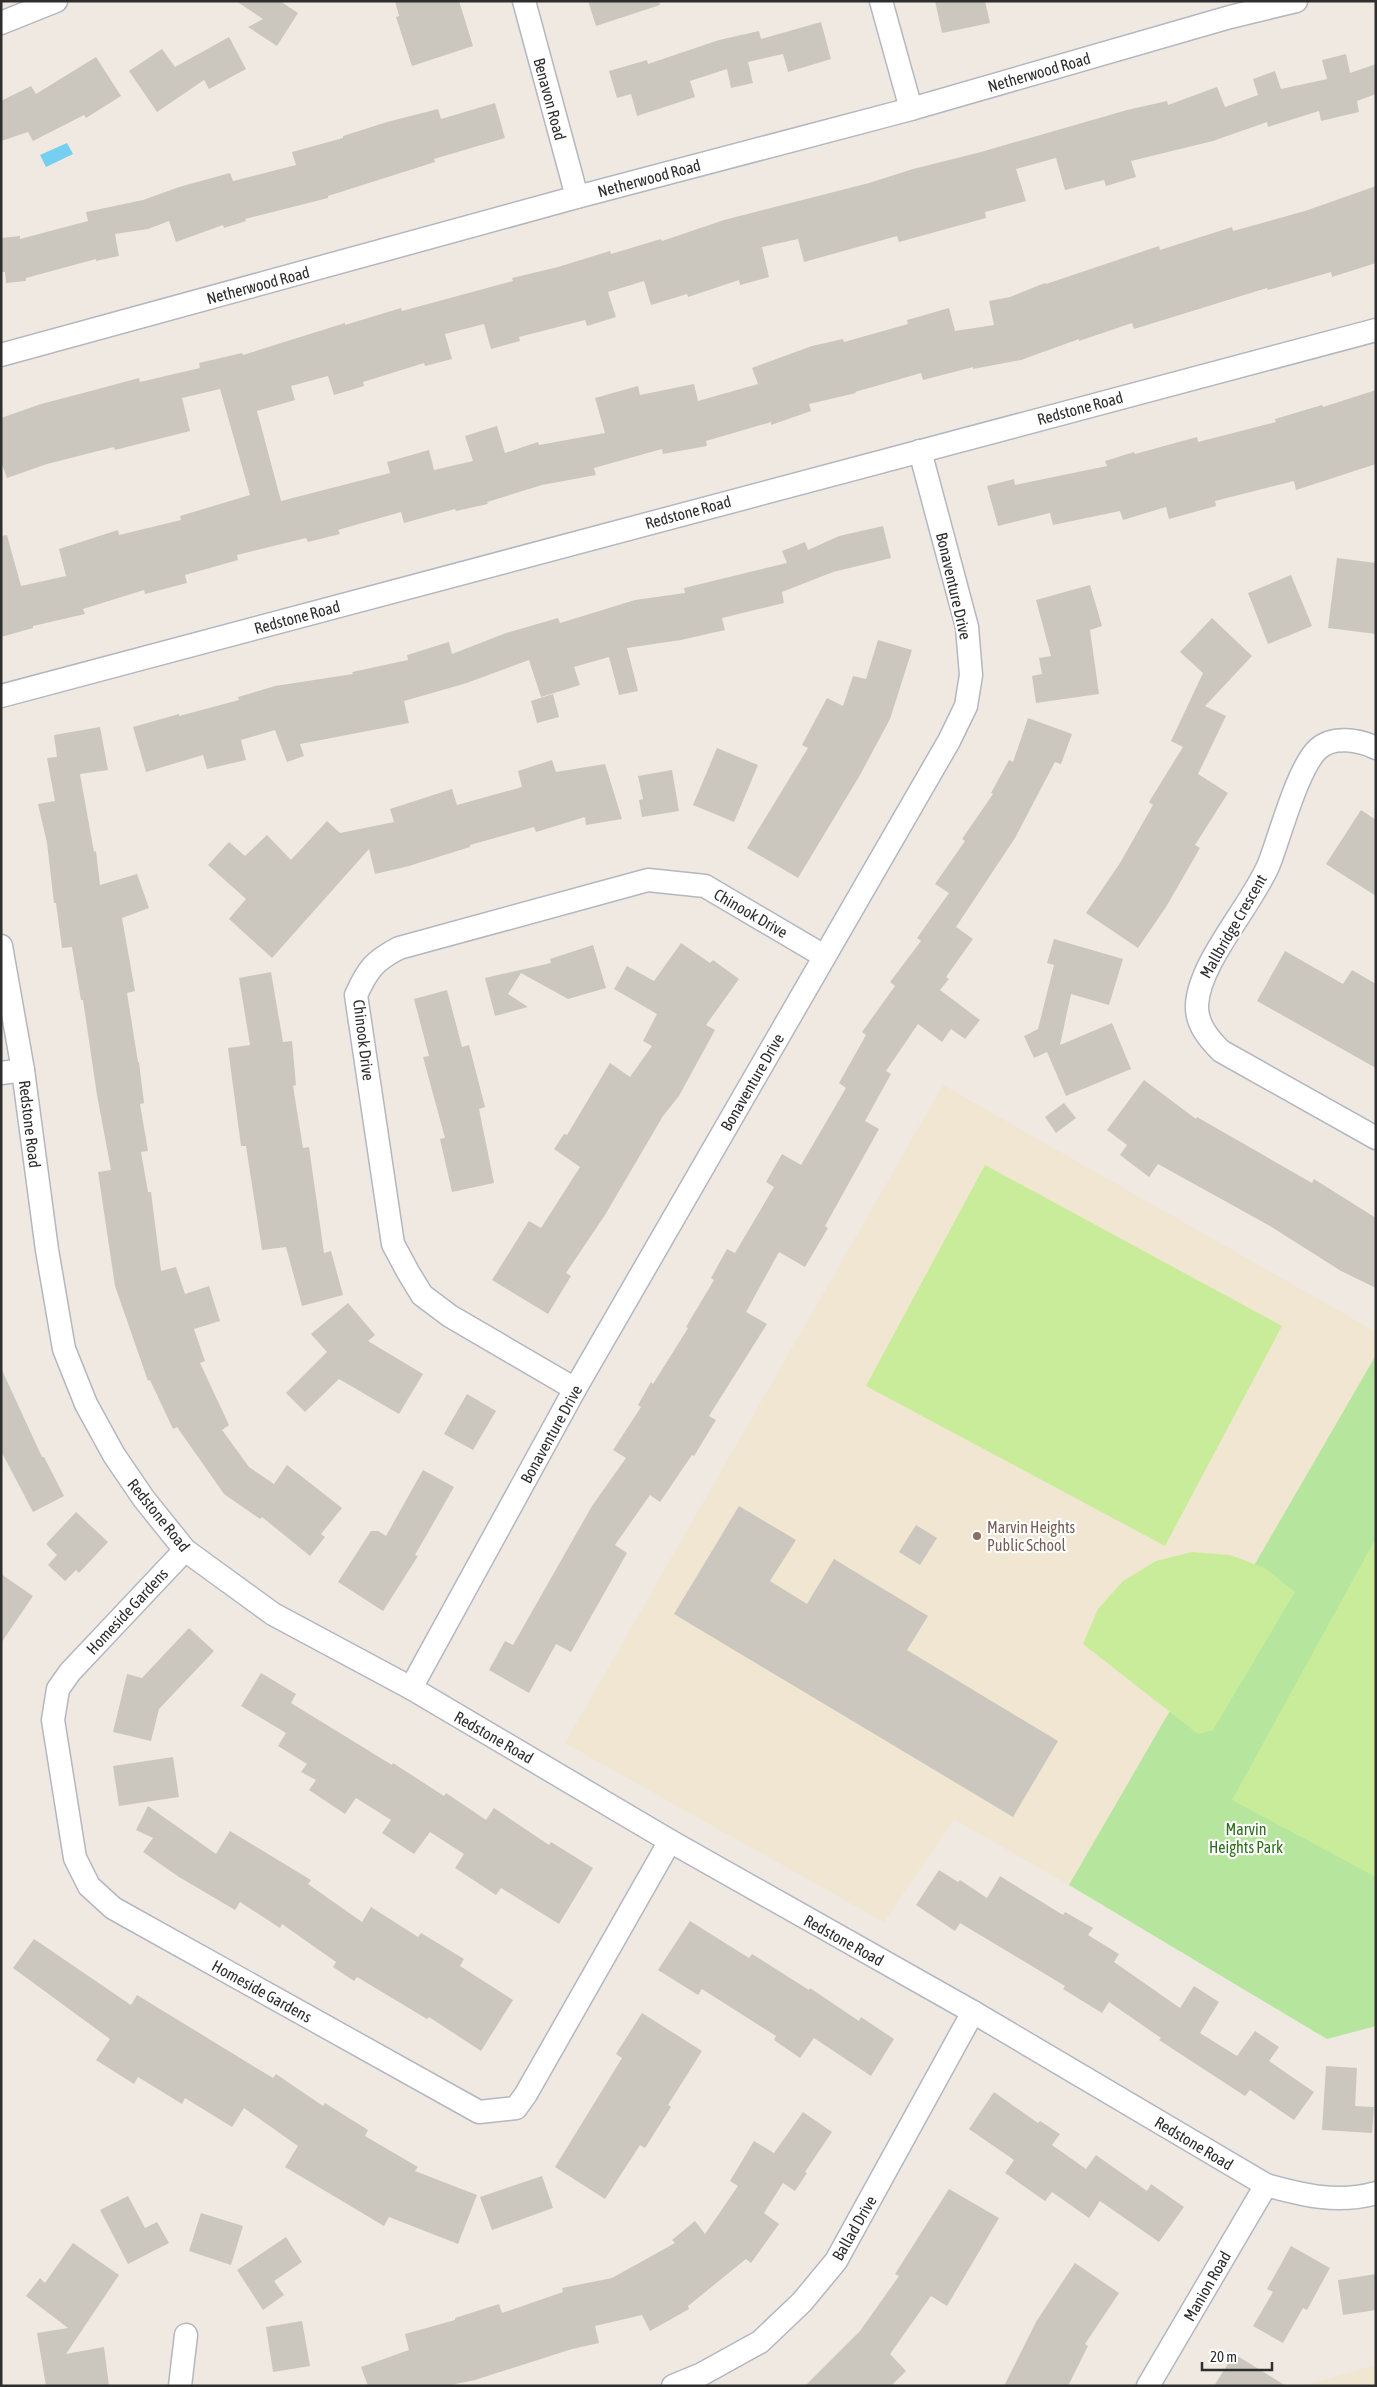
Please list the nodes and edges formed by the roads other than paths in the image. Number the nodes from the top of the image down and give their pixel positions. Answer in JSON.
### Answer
{"nodes":[{"id":1,"x":56,"y":1,"type":"edge"},
{"id":2,"x":524,"y":1,"type":"edge"},
{"id":3,"x":880,"y":1,"type":"edge"},
{"id":4,"x":1296,"y":1,"type":"edge"},
{"id":5,"x":1228,"y":9,"type":"edge"},
{"id":6,"x":1,"y":23,"type":"edge"},
{"id":7,"x":911,"y":109,"type":"junction"},
{"id":8,"x":577,"y":197,"type":"junction"},
{"id":9,"x":1376,"y":330,"type":"edge"},
{"id":10,"x":1,"y":355,"type":"edge"},
{"id":11,"x":920,"y":451,"type":"junction"},
{"id":12,"x":1,"y":696,"type":"edge"},
{"id":13,"x":1376,"y":748,"type":"edge"},
{"id":14,"x":1,"y":946,"type":"edge"},
{"id":15,"x":824,"y":956,"type":"junction"},
{"id":16,"x":12,"y":1072,"type":"edge"},
{"id":17,"x":1376,"y":1138,"type":"edge"},
{"id":18,"x":575,"y":1389,"type":"junction"},
{"id":19,"x":185,"y":1550,"type":"junction"},
{"id":20,"x":411,"y":1688,"type":"junction"},
{"id":21,"x":670,"y":1841,"type":"junction"},
{"id":22,"x":973,"y":2012,"type":"junction"},
{"id":23,"x":1266,"y":2185,"type":"junction"},
{"id":24,"x":1376,"y":2193,"type":"edge"},
{"id":25,"x":186,"y":2335,"type":"dead end"},
{"id":26,"x":180,"y":2386,"type":"edge"},
{"id":27,"x":673,"y":2386,"type":"edge"},
{"id":28,"x":1148,"y":2386,"type":"edge"}],
"edges":[{"from":1,"to":6,"type":"street"},
{"from":2,"to":8,"type":"street","name":"Benavon Road"},
{"from":3,"to":7,"type":"street"},
{"from":4,"to":5,"type":"street","name":"Netherwood Road"},
{"from":5,"to":7,"type":"street","name":"Netherwood Road"},
{"from":7,"to":8,"type":"street","name":"Netherwood Road"},
{"from":8,"to":10,"type":"street","name":"Netherwood Road"},
{"from":9,"to":11,"type":"street","name":"Redstone Road"},
{"from":11,"to":12,"type":"street","name":"Redstone Road"},
{"from":11,"to":15,"type":"street","name":"Bonaventure Drive"},
{"from":13,"to":17,"type":"street","name":"Mallbridge Crescent"},
{"from":14,"to":16,"type":"street","name":"Redstone Road"},
{"from":15,"to":18,"type":"street","name":"Bonaventure Drive"},
{"from":15,"to":18,"type":"street","name":"Chinook Drive"},
{"from":16,"to":19,"type":"street","name":"Redstone Road"},
{"from":18,"to":20,"type":"street","name":"Bonaventure Drive"},
{"from":19,"to":20,"type":"street","name":"Redstone Road"},
{"from":19,"to":21,"type":"street","name":"Homeside Gardens"},
{"from":20,"to":21,"type":"street","name":"Redstone Road"},
{"from":21,"to":22,"type":"street","name":"Redstone Road"},
{"from":22,"to":23,"type":"street","name":"Redstone Road"},
{"from":22,"to":27,"type":"street","name":"Ballad Drive"},
{"from":23,"to":24,"type":"street","name":"Redstone Road"},
{"from":23,"to":28,"type":"street","name":"Manion Road"},
{"from":25,"to":26,"type":"street"}]}
